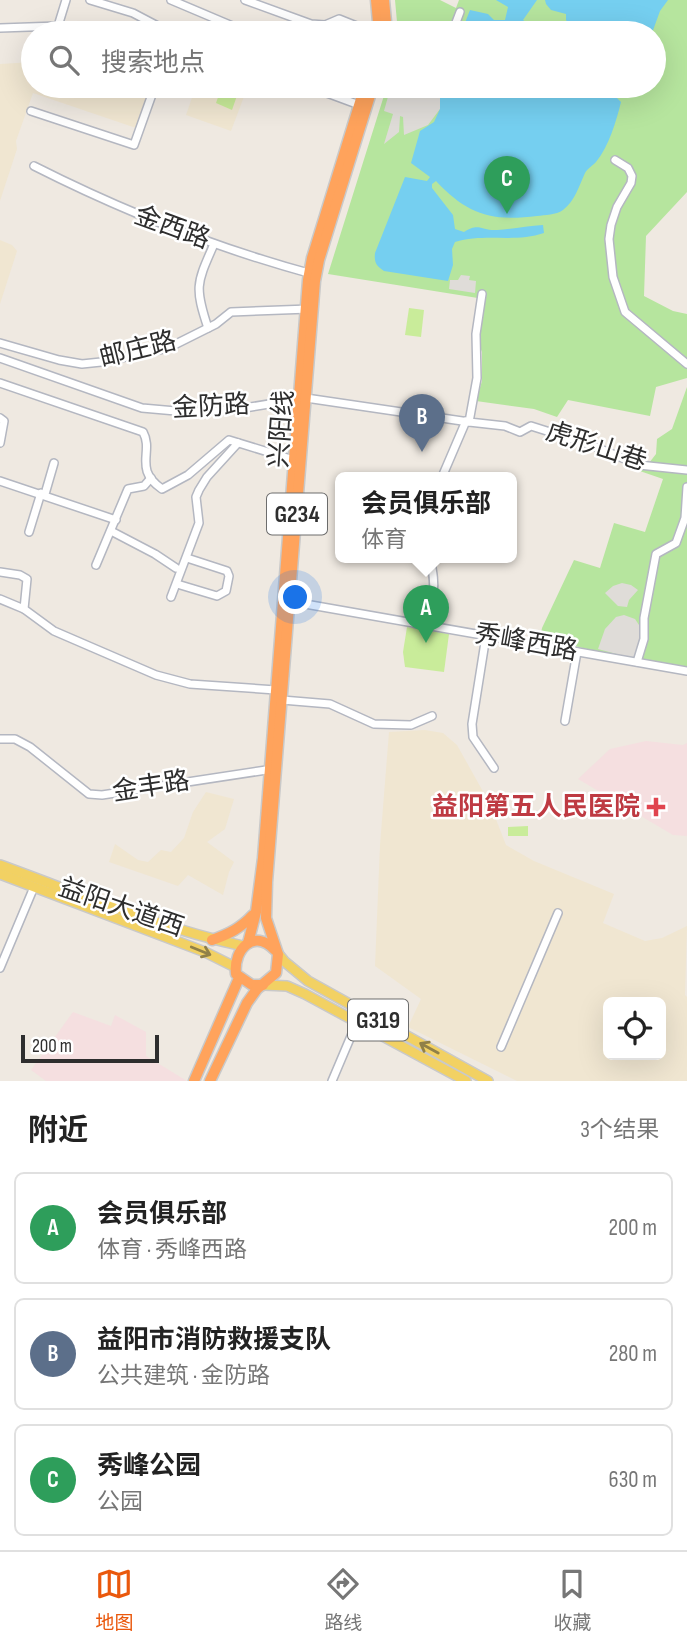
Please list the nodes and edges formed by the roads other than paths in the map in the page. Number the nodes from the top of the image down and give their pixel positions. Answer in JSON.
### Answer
{"nodes":[{"id":1,"x":66,"y":0,"type":"edge"},
{"id":2,"x":90,"y":0,"type":"edge"},
{"id":3,"x":171,"y":0,"type":"edge"},
{"id":4,"x":245,"y":0,"type":"edge"},
{"id":5,"x":376,"y":0,"type":"edge"},
{"id":6,"x":384,"y":0,"type":"edge"},
{"id":7,"x":460,"y":12,"type":"dead end"},
{"id":8,"x":60,"y":21,"type":"edge"},
{"id":9,"x":149,"y":21,"type":"edge"},
{"id":10,"x":221,"y":21,"type":"edge"},
{"id":11,"x":303,"y":21,"type":"edge"},
{"id":12,"x":378,"y":21,"type":"edge"},
{"id":13,"x":386,"y":21,"type":"edge"},
{"id":14,"x":457,"y":21,"type":"edge"},
{"id":15,"x":21,"y":27,"type":"edge"},
{"id":16,"x":0,"y":28,"type":"edge"},
{"id":17,"x":151,"y":98,"type":"edge"},
{"id":18,"x":341,"y":98,"type":"edge"},
{"id":19,"x":364,"y":98,"type":"edge"},
{"id":20,"x":367,"y":98,"type":"edge"},
{"id":21,"x":363,"y":106,"type":"junction"},
{"id":22,"x":31,"y":111,"type":"dead end"},
{"id":23,"x":615,"y":160,"type":"dead end"},
{"id":24,"x":34,"y":166,"type":"dead end"},
{"id":25,"x":214,"y":244,"type":"junction"},
{"id":26,"x":313,"y":274,"type":"junction"},
{"id":27,"x":482,"y":294,"type":"dead end"},
{"id":28,"x":309,"y":309,"type":"junction"},
{"id":29,"x":208,"y":328,"type":"junction"},
{"id":30,"x":0,"y":343,"type":"edge"},
{"id":31,"x":0,"y":358,"type":"edge"},
{"id":32,"x":687,"y":364,"type":"edge"},
{"id":33,"x":0,"y":383,"type":"edge"},
{"id":34,"x":302,"y":399,"type":"junction"},
{"id":35,"x":0,"y":418,"type":"edge"},
{"id":36,"x":468,"y":421,"type":"junction"},
{"id":37,"x":0,"y":443,"type":"edge"},
{"id":38,"x":239,"y":443,"type":"junction"},
{"id":39,"x":294,"y":460,"type":"junction"},
{"id":40,"x":54,"y":463,"type":"dead end"},
{"id":41,"x":687,"y":470,"type":"edge"},
{"id":42,"x":445,"y":472,"type":"edge"},
{"id":43,"x":150,"y":478,"type":"junction"},
{"id":44,"x":0,"y":481,"type":"edge"},
{"id":45,"x":687,"y":487,"type":"edge"},
{"id":46,"x":43,"y":494,"type":"junction"},
{"id":47,"x":116,"y":520,"type":"junction"},
{"id":48,"x":111,"y":531,"type":"junction"},
{"id":49,"x":29,"y":532,"type":"dead end"},
{"id":50,"x":187,"y":558,"type":"junction"},
{"id":51,"x":431,"y":563,"type":"edge"},
{"id":52,"x":96,"y":565,"type":"dead end"},
{"id":53,"x":176,"y":568,"type":"dead end"},
{"id":54,"x":0,"y":572,"type":"edge"},
{"id":55,"x":177,"y":583,"type":"junction"},
{"id":56,"x":171,"y":597,"type":"dead end"},
{"id":57,"x":0,"y":599,"type":"edge"},
{"id":58,"x":286,"y":601,"type":"junction"},
{"id":59,"x":24,"y":609,"type":"junction"},
{"id":60,"x":416,"y":624,"type":"junction"},
{"id":61,"x":486,"y":636,"type":"junction"},
{"id":62,"x":577,"y":652,"type":"junction"},
{"id":63,"x":637,"y":663,"type":"junction"},
{"id":64,"x":687,"y":671,"type":"edge"},
{"id":65,"x":276,"y":690,"type":"junction"},
{"id":66,"x":282,"y":700,"type":"junction"},
{"id":67,"x":432,"y":716,"type":"dead end"},
{"id":68,"x":565,"y":721,"type":"dead end"},
{"id":69,"x":0,"y":738,"type":"edge"},
{"id":70,"x":494,"y":768,"type":"dead end"},
{"id":71,"x":273,"y":769,"type":"junction"},
{"id":72,"x":0,"y":864,"type":"edge"},
{"id":73,"x":0,"y":874,"type":"edge"},
{"id":74,"x":34,"y":887,"type":"junction"},
{"id":75,"x":256,"y":912,"type":"junction"},
{"id":76,"x":558,"y":913,"type":"dead end"},
{"id":77,"x":212,"y":940,"type":"junction"},
{"id":78,"x":245,"y":944,"type":"junction"},
{"id":79,"x":275,"y":950,"type":"junction"},
{"id":80,"x":0,"y":968,"type":"edge"},
{"id":81,"x":237,"y":972,"type":"junction"},
{"id":82,"x":264,"y":985,"type":"junction"},
{"id":83,"x":325,"y":991,"type":"junction"},
{"id":84,"x":319,"y":1002,"type":"junction"},
{"id":85,"x":357,"y":1022,"type":"junction"},
{"id":86,"x":501,"y":1047,"type":"dead end"},
{"id":87,"x":209,"y":1049,"type":"junction"},
{"id":88,"x":222,"y":1056,"type":"junction"},
{"id":89,"x":203,"y":1062,"type":"junction"},
{"id":90,"x":216,"y":1068,"type":"junction"},
{"id":91,"x":194,"y":1081,"type":"edge"},
{"id":92,"x":210,"y":1081,"type":"edge"},
{"id":93,"x":332,"y":1081,"type":"edge"},
{"id":94,"x":466,"y":1081,"type":"edge"},
{"id":95,"x":488,"y":1081,"type":"edge"}],
"edges":[{"from":1,"to":8,"type":"street"},
{"from":2,"to":9,"type":"street"},
{"from":3,"to":10,"type":"street"},
{"from":4,"to":11,"type":"street"},
{"from":5,"to":12,"type":"highway"},
{"from":6,"to":13,"type":"highway"},
{"from":7,"to":14,"type":"street"},
{"from":15,"to":16,"type":"street"},
{"from":17,"to":22,"type":"street"},
{"from":18,"to":21,"type":"street"},
{"from":19,"to":21,"type":"highway","name":"兴阳线","number":"G234"},
{"from":20,"to":21,"type":"highway","name":"兴阳线","number":"G234"},
{"from":21,"to":26,"type":"highway","name":"兴阳线","number":"G234"},
{"from":23,"to":32,"type":"street"},
{"from":24,"to":25,"type":"street","name":"金西路"},
{"from":25,"to":26,"type":"street","name":"金西路"},
{"from":25,"to":29,"type":"street"},
{"from":26,"to":28,"type":"highway","name":"兴阳线","number":"G234"},
{"from":27,"to":36,"type":"street"},
{"from":28,"to":29,"type":"street","name":"邮庄路"},
{"from":28,"to":34,"type":"highway","name":"兴阳线","number":"G234"},
{"from":29,"to":30,"type":"street","name":"邮庄路"},
{"from":31,"to":34,"type":"street","name":"金防路"},
{"from":33,"to":43,"type":"street"},
{"from":34,"to":36,"type":"street","name":"金防路"},
{"from":34,"to":39,"type":"highway","name":"兴阳线","number":"G234"},
{"from":34,"to":58,"type":"highway","name":"兴阳线","number":"G234"},
{"from":35,"to":37,"type":"street"},
{"from":36,"to":41,"type":"street","name":"虎形山巷"},
{"from":36,"to":42,"type":"street"},
{"from":38,"to":39,"type":"street"},
{"from":38,"to":43,"type":"street"},
{"from":38,"to":50,"type":"street"},
{"from":39,"to":58,"type":"highway","name":"兴阳线","number":"G234"},
{"from":40,"to":46,"type":"street"},
{"from":43,"to":47,"type":"street"},
{"from":44,"to":46,"type":"street"},
{"from":45,"to":63,"type":"street"},
{"from":46,"to":47,"type":"street"},
{"from":46,"to":49,"type":"street"},
{"from":47,"to":48,"type":"street"},
{"from":48,"to":52,"type":"street"},
{"from":48,"to":53,"type":"street"},
{"from":50,"to":55,"type":"street"},
{"from":50,"to":55,"type":"street"},
{"from":51,"to":60,"type":"street"},
{"from":54,"to":59,"type":"street"},
{"from":55,"to":56,"type":"street"},
{"from":57,"to":59,"type":"street"},
{"from":58,"to":60,"type":"street","name":"秀峰西路"},
{"from":58,"to":65,"type":"highway","name":"兴阳线","number":"G234"},
{"from":58,"to":66,"type":"highway","name":"兴阳线","number":"G234"},
{"from":59,"to":65,"type":"street"},
{"from":60,"to":61,"type":"street","name":"秀峰西路"},
{"from":61,"to":62,"type":"street","name":"秀峰西路"},
{"from":61,"to":70,"type":"street"},
{"from":62,"to":63,"type":"street","name":"秀峰西路"},
{"from":62,"to":68,"type":"street"},
{"from":63,"to":64,"type":"street","name":"秀峰西路"},
{"from":65,"to":71,"type":"highway","name":"兴阳线","number":"G234"},
{"from":66,"to":67,"type":"street"},
{"from":66,"to":71,"type":"highway","name":"兴阳线","number":"G234"},
{"from":69,"to":71,"type":"street","name":"金丰路"},
{"from":71,"to":75,"type":"highway","name":"兴阳线","number":"G234"},
{"from":71,"to":79,"type":"highway","name":"兴阳线","number":"G234"},
{"from":72,"to":77,"type":"main road","name":"益阳大道西"},
{"from":73,"to":74,"type":"main road","name":"益阳大道西"},
{"from":74,"to":80,"type":"street"},
{"from":74,"to":81,"type":"main road","name":"益阳大道西","one_way":true},
{"from":75,"to":77,"type":"highway"},
{"from":75,"to":78,"type":"highway","name":"兴阳线","number":"G234"},
{"from":76,"to":86,"type":"street"},
{"from":77,"to":78,"type":"main road","name":"益阳大道西"},
{"from":78,"to":79,"type":"highway"},
{"from":78,"to":81,"type":"highway","number":"G234"},
{"from":79,"to":82,"type":"highway","number":"G234"},
{"from":79,"to":83,"type":"main road","number":"G319"},
{"from":81,"to":82,"type":"highway"},
{"from":81,"to":87,"type":"highway","number":"G234"},
{"from":82,"to":84,"type":"main road","number":"G319"},
{"from":82,"to":88,"type":"highway","number":"G234"},
{"from":83,"to":84,"type":"main road"},
{"from":95,"to":83,"type":"main road","number":"G319","one_way":true},
{"from":84,"to":85,"type":"main road","number":"G319"},
{"from":85,"to":93,"type":"street"},
{"from":85,"to":94,"type":"main road","number":"G319"},
{"from":87,"to":88,"type":"highway"},
{"from":87,"to":89,"type":"highway","number":"G234"},
{"from":88,"to":90,"type":"highway","number":"G234"},
{"from":89,"to":90,"type":"highway"},
{"from":89,"to":91,"type":"highway","number":"G234"},
{"from":90,"to":92,"type":"highway","number":"G234"}]}
